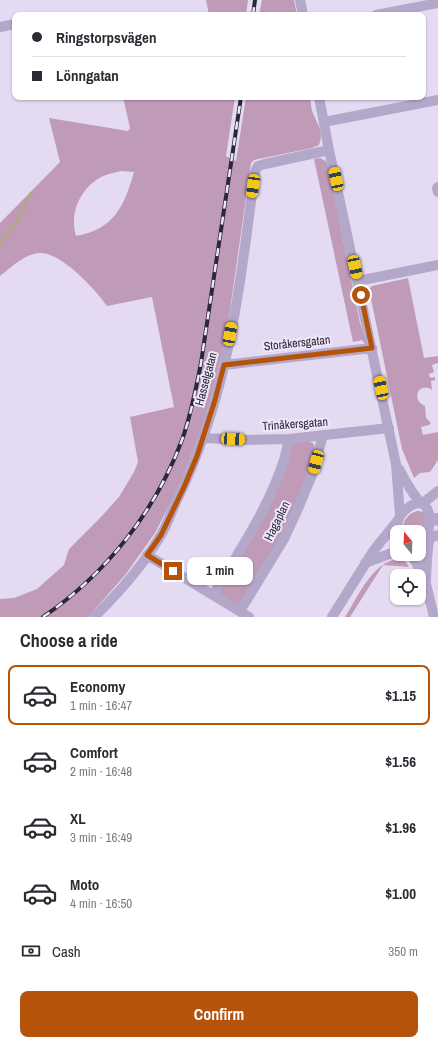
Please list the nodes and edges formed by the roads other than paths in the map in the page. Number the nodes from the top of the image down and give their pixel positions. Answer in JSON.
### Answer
{"nodes":[{"id":1,"x":300,"y":0,"type":"edge"},
{"id":2,"x":438,"y":3,"type":"edge"},
{"id":3,"x":302,"y":12,"type":"edge"},
{"id":4,"x":392,"y":12,"type":"edge"},
{"id":5,"x":12,"y":25,"type":"edge"},
{"id":6,"x":0,"y":27,"type":"edge"},
{"id":7,"x":320,"y":100,"type":"edge"},
{"id":8,"x":438,"y":100,"type":"edge"},
{"id":9,"x":324,"y":122,"type":"junction"},
{"id":10,"x":329,"y":150,"type":"junction"},
{"id":11,"x":438,"y":187,"type":"edge"},
{"id":12,"x":438,"y":192,"type":"edge"},
{"id":13,"x":438,"y":265,"type":"edge"},
{"id":14,"x":358,"y":281,"type":"junction"},
{"id":15,"x":372,"y":348,"type":"junction"},
{"id":16,"x":224,"y":365,"type":"junction"},
{"id":17,"x":389,"y":428,"type":"junction"},
{"id":18,"x":323,"y":435,"type":"junction"},
{"id":19,"x":203,"y":438,"type":"junction"},
{"id":20,"x":289,"y":439,"type":"junction"},
{"id":21,"x":396,"y":464,"type":"junction"},
{"id":22,"x":438,"y":491,"type":"edge"},
{"id":23,"x":422,"y":503,"type":"junction"},
{"id":24,"x":437,"y":516,"type":"edge"},
{"id":25,"x":400,"y":517,"type":"junction"},
{"id":26,"x":398,"y":525,"type":"edge"},
{"id":27,"x":432,"y":537,"type":"edge"},
{"id":28,"x":147,"y":555,"type":"junction"},
{"id":29,"x":390,"y":555,"type":"edge"},
{"id":30,"x":365,"y":563,"type":"junction"},
{"id":31,"x":426,"y":569,"type":"edge"},
{"id":32,"x":426,"y":584,"type":"edge"},
{"id":33,"x":213,"y":595,"type":"junction"},
{"id":34,"x":240,"y":611,"type":"junction"},
{"id":35,"x":94,"y":617,"type":"edge"},
{"id":36,"x":249,"y":617,"type":"edge"},
{"id":37,"x":332,"y":617,"type":"edge"},
{"id":38,"x":434,"y":617,"type":"edge"}],
"edges":[{"from":1,"to":3,"type":"street"},
{"from":2,"to":4,"type":"street"},
{"from":5,"to":6,"type":"street"},
{"from":7,"to":9,"type":"street"},
{"from":8,"to":9,"type":"street"},
{"from":9,"to":10,"type":"street"},
{"from":10,"to":14,"type":"street"},
{"from":10,"to":16,"type":"street","name":"Hasselgatan"},
{"from":11,"to":12,"type":"street"},
{"from":13,"to":14,"type":"street"},
{"from":14,"to":15,"type":"street"},
{"from":15,"to":16,"type":"street","name":"Storåkersgatan"},
{"from":15,"to":17,"type":"street"},
{"from":16,"to":19,"type":"street","name":"Hasselgatan"},
{"from":17,"to":18,"type":"street","name":"Trinåkersgatan"},
{"from":17,"to":21,"type":"street"},
{"from":18,"to":20,"type":"street","name":"Trinåkersgatan"},
{"from":18,"to":34,"type":"street","name":"Hagaplan"},
{"from":19,"to":20,"type":"street","name":"Trinåkersgatan"},
{"from":19,"to":28,"type":"street","name":"Hasselgatan"},
{"from":20,"to":33,"type":"street","name":"Hagaplan"},
{"from":21,"to":23,"type":"street"},
{"from":21,"to":25,"type":"street"},
{"from":22,"to":23,"type":"street"},
{"from":23,"to":24,"type":"street"},
{"from":23,"to":25,"type":"street"},
{"from":24,"to":27,"type":"street"},
{"from":25,"to":26,"type":"street"},
{"from":25,"to":30,"type":"street"},
{"from":27,"to":31,"type":"street"},
{"from":28,"to":33,"type":"street"},
{"from":28,"to":35,"type":"street","name":"Hasselgatan"},
{"from":29,"to":30,"type":"street"},
{"from":30,"to":37,"type":"street"},
{"from":32,"to":38,"type":"street"},
{"from":33,"to":34,"type":"street"},
{"from":34,"to":36,"type":"street"}]}
